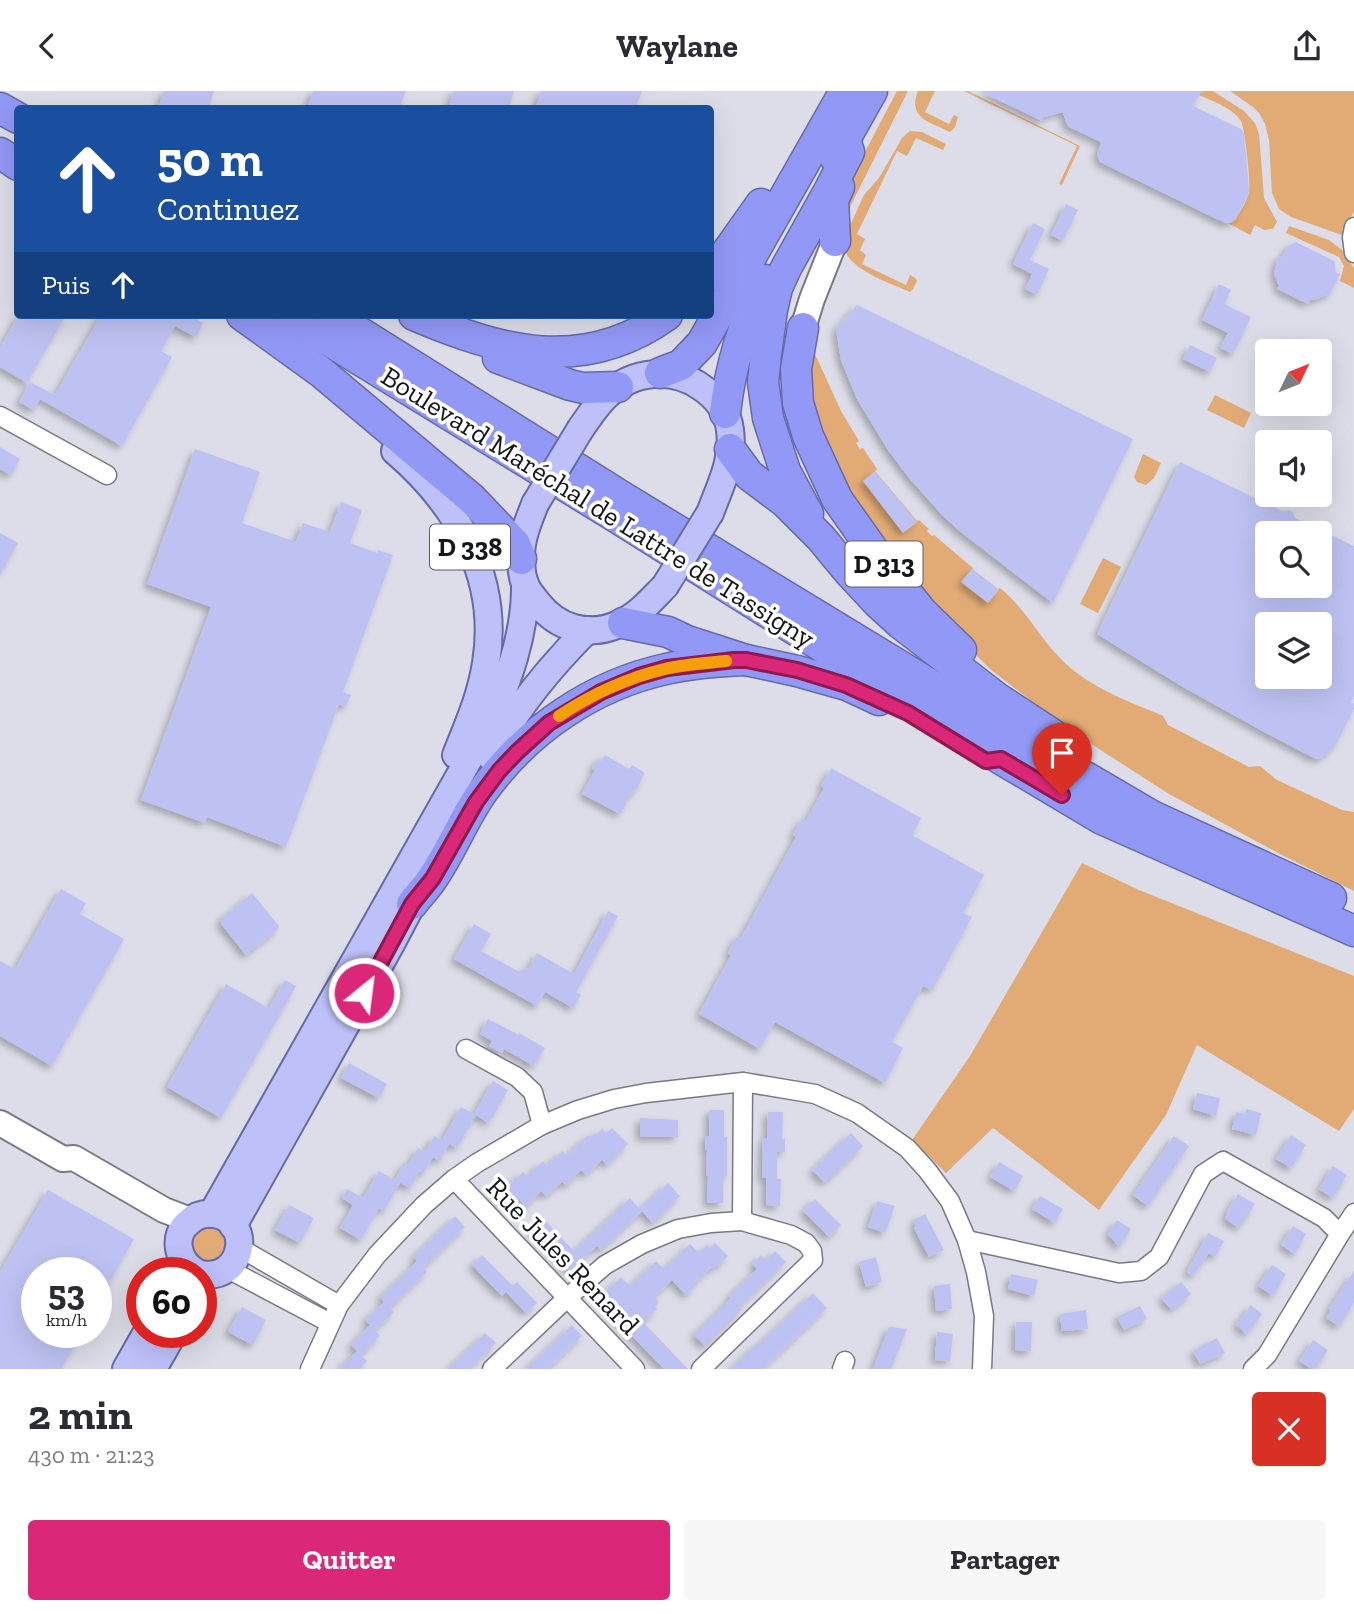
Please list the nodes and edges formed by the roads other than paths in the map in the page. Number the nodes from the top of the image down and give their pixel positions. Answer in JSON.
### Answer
{"nodes":[{"id":1,"x":831,"y":91,"type":"edge"},
{"id":2,"x":845,"y":91,"type":"edge"},
{"id":3,"x":872,"y":91,"type":"edge"},
{"id":4,"x":881,"y":91,"type":"edge"},
{"id":5,"x":845,"y":140,"type":"junction"},
{"id":6,"x":1354,"y":227,"type":"edge"},
{"id":7,"x":835,"y":241,"type":"joint"},
{"id":8,"x":1354,"y":253,"type":"edge"},
{"id":9,"x":714,"y":270,"type":"edge"},
{"id":10,"x":294,"y":319,"type":"edge"},
{"id":11,"x":338,"y":319,"type":"edge"},
{"id":12,"x":410,"y":319,"type":"edge"},
{"id":13,"x":424,"y":319,"type":"edge"},
{"id":14,"x":660,"y":319,"type":"edge"},
{"id":15,"x":251,"y":321,"type":"edge"},
{"id":16,"x":803,"y":328,"type":"joint"},
{"id":17,"x":660,"y":373,"type":"junction"},
{"id":18,"x":618,"y":387,"type":"junction"},
{"id":19,"x":725,"y":413,"type":"junction"},
{"id":20,"x":0,"y":416,"type":"edge"},
{"id":21,"x":730,"y":449,"type":"junction"},
{"id":22,"x":107,"y":475,"type":"dead end"},
{"id":23,"x":821,"y":538,"type":"junction"},
{"id":24,"x":523,"y":571,"type":"junction"},
{"id":25,"x":623,"y":623,"type":"junction"},
{"id":26,"x":587,"y":631,"type":"junction"},
{"id":27,"x":746,"y":660,"type":"junction"},
{"id":28,"x":1068,"y":745,"type":"junction"},
{"id":29,"x":1001,"y":759,"type":"junction"},
{"id":30,"x":423,"y":840,"type":"junction"},
{"id":31,"x":403,"y":898,"type":"junction"},
{"id":32,"x":1341,"y":903,"type":"edge"},
{"id":33,"x":1354,"y":930,"type":"edge"},
{"id":34,"x":466,"y":1049,"type":"dead end"},
{"id":35,"x":743,"y":1082,"type":"junction"},
{"id":36,"x":0,"y":1123,"type":"edge"},
{"id":37,"x":542,"y":1125,"type":"junction"},
{"id":38,"x":454,"y":1179,"type":"junction"},
{"id":39,"x":1354,"y":1213,"type":"edge"},
{"id":40,"x":742,"y":1221,"type":"junction"},
{"id":41,"x":1340,"y":1234,"type":"junction"},
{"id":42,"x":967,"y":1240,"type":"junction"},
{"id":43,"x":204,"y":1255,"type":"edge"},
{"id":44,"x":567,"y":1298,"type":"junction"},
{"id":45,"x":339,"y":1305,"type":"junction"},
{"id":46,"x":330,"y":1324,"type":"junction"},
{"id":47,"x":138,"y":1348,"type":"edge"},
{"id":48,"x":165,"y":1348,"type":"edge"},
{"id":49,"x":126,"y":1369,"type":"edge"},
{"id":50,"x":153,"y":1369,"type":"edge"},
{"id":51,"x":310,"y":1369,"type":"edge"},
{"id":52,"x":492,"y":1369,"type":"edge"},
{"id":53,"x":635,"y":1369,"type":"edge"},
{"id":54,"x":701,"y":1369,"type":"edge"},
{"id":55,"x":982,"y":1369,"type":"edge"},
{"id":56,"x":1253,"y":1369,"type":"edge"}],
"edges":[{"from":1,"to":9,"type":"highway"},
{"from":2,"to":17,"type":"highway"},
{"from":3,"to":5,"type":"highway"},
{"from":4,"to":7,"type":"highway","number":"D 313"},
{"from":5,"to":19,"type":"highway"},
{"from":5,"to":23,"type":"highway","number":"D 313"},
{"from":6,"to":8,"type":"street"},
{"from":7,"to":16,"type":"street","number":"D 313"},
{"from":10,"to":29,"type":"highway","name":"Boulevard Maréchal de Lattre de Tassigny"},
{"from":11,"to":32,"type":"highway","name":"Boulevard Maréchal de Lattre de Tassigny","number":"D 313"},
{"from":12,"to":18,"type":"highway"},
{"from":13,"to":14,"type":"highway"},
{"from":15,"to":24,"type":"highway","number":"D 338"},
{"from":15,"to":30,"type":"main road","number":"D 338"},
{"from":16,"to":28,"type":"highway","number":"D 313"},
{"from":17,"to":18,"type":"main road"},
{"from":17,"to":19,"type":"main road"},
{"from":18,"to":24,"type":"main road","bridge":true},
{"from":19,"to":21,"type":"main road"},
{"from":20,"to":22,"type":"street"},
{"from":21,"to":23,"type":"highway","number":"D 313"},
{"from":21,"to":25,"type":"main road","bridge":true},
{"from":23,"to":28,"type":"highway","number":"D 313"},
{"from":24,"to":26,"type":"main road"},
{"from":24,"to":30,"type":"main road"},
{"from":25,"to":26,"type":"main road"},
{"from":25,"to":27,"type":"highway"},
{"from":26,"to":31,"type":"main road"},
{"from":27,"to":29,"type":"highway"},
{"from":27,"to":31,"type":"highway"},
{"from":28,"to":32,"type":"highway","number":"D 313"},
{"from":29,"to":33,"type":"highway","name":"Boulevard Maréchal de Lattre de Tassigny"},
{"from":30,"to":31,"type":"main road"},
{"from":31,"to":43,"type":"main road"},
{"from":34,"to":37,"type":"street"},
{"from":35,"to":37,"type":"street"},
{"from":35,"to":40,"type":"street"},
{"from":35,"to":42,"type":"street"},
{"from":36,"to":43,"type":"street"},
{"from":37,"to":38,"type":"street"},
{"from":38,"to":44,"type":"street","name":"Rue Jules Renard"},
{"from":38,"to":45,"type":"street"},
{"from":39,"to":41,"type":"street"},
{"from":40,"to":44,"type":"street"},
{"from":40,"to":54,"type":"street"},
{"from":41,"to":42,"type":"street"},
{"from":41,"to":56,"type":"street"},
{"from":42,"to":55,"type":"street"},
{"from":43,"to":45,"type":"street"},
{"from":43,"to":46,"type":"street"},
{"from":44,"to":52,"type":"street"},
{"from":44,"to":53,"type":"street","name":"Rue Jules Renard"},
{"from":45,"to":46,"type":"street"},
{"from":46,"to":51,"type":"street"},
{"from":47,"to":49,"type":"main road"},
{"from":48,"to":50,"type":"main road"}]}
